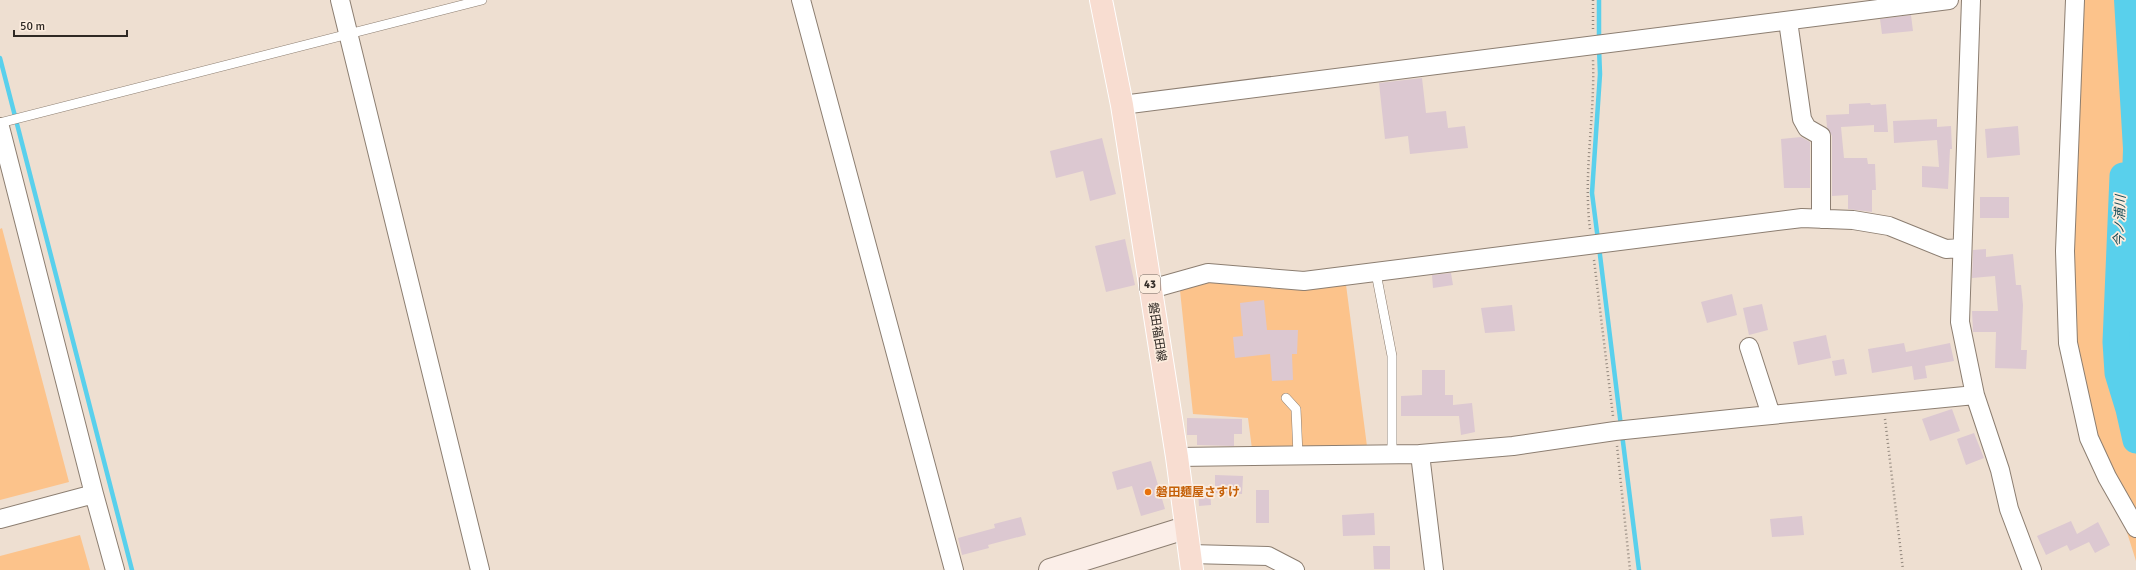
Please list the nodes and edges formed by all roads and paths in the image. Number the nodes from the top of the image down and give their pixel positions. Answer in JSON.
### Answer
{"nodes":[{"id":1,"x":340,"y":0,"type":"edge"},
{"id":2,"x":482,"y":0,"type":"edge"},
{"id":3,"x":801,"y":0,"type":"edge"},
{"id":4,"x":1101,"y":0,"type":"edge"},
{"id":5,"x":1593,"y":0,"type":"edge"},
{"id":6,"x":1949,"y":0,"type":"edge"},
{"id":7,"x":1971,"y":0,"type":"edge"},
{"id":8,"x":2074,"y":0,"type":"edge"},
{"id":9,"x":1788,"y":20,"type":"junction"},
{"id":10,"x":348,"y":33,"type":"junction"},
{"id":11,"x":1600,"y":45,"type":"junction"},
{"id":12,"x":1122,"y":105,"type":"junction"},
{"id":13,"x":0,"y":123,"type":"edge"},
{"id":14,"x":0,"y":127,"type":"edge"},
{"id":15,"x":1821,"y":219,"type":"junction"},
{"id":16,"x":1598,"y":244,"type":"junction"},
{"id":17,"x":1962,"y":248,"type":"junction"},
{"id":18,"x":1376,"y":273,"type":"junction"},
{"id":19,"x":1151,"y":289,"type":"junction"},
{"id":20,"x":1749,"y":347,"type":"dead end"},
{"id":21,"x":1975,"y":395,"type":"junction"},
{"id":22,"x":1286,"y":398,"type":"dead end"},
{"id":23,"x":1883,"y":404,"type":"junction"},
{"id":24,"x":1772,"y":415,"type":"junction"},
{"id":25,"x":1621,"y":431,"type":"junction"},
{"id":26,"x":1392,"y":454,"type":"junction"},
{"id":27,"x":1420,"y":454,"type":"junction"},
{"id":28,"x":1298,"y":455,"type":"junction"},
{"id":29,"x":1177,"y":458,"type":"junction"},
{"id":30,"x":94,"y":494,"type":"junction"},
{"id":31,"x":0,"y":519,"type":"edge"},
{"id":32,"x":1186,"y":528,"type":"junction"},
{"id":33,"x":2136,"y":528,"type":"edge"},
{"id":34,"x":1191,"y":562,"type":"edge"},
{"id":35,"x":115,"y":570,"type":"edge"},
{"id":36,"x":480,"y":570,"type":"edge"},
{"id":37,"x":954,"y":570,"type":"edge"},
{"id":38,"x":1050,"y":570,"type":"edge"},
{"id":39,"x":1295,"y":570,"type":"edge"},
{"id":40,"x":1434,"y":570,"type":"edge"},
{"id":41,"x":1630,"y":570,"type":"edge"},
{"id":42,"x":1903,"y":570,"type":"edge"},
{"id":43,"x":2031,"y":570,"type":"edge"}],
"edges":[{"from":1,"to":10,"type":"street"},
{"from":2,"to":10,"type":"lane"},
{"from":3,"to":37,"type":"street"},
{"from":4,"to":12,"type":"main road","name":"磐田福田線","number":"43"},
{"from":5,"to":11,"type":"path"},
{"from":6,"to":9,"type":"street"},
{"from":7,"to":17,"type":"street"},
{"from":8,"to":33,"type":"street"},
{"from":9,"to":11,"type":"street"},
{"from":9,"to":15,"type":"street"},
{"from":10,"to":13,"type":"lane"},
{"from":10,"to":36,"type":"street"},
{"from":11,"to":12,"type":"street"},
{"from":11,"to":16,"type":"path"},
{"from":12,"to":19,"type":"main road","name":"磐田福田線","number":"43"},
{"from":14,"to":30,"type":"street"},
{"from":15,"to":16,"type":"street"},
{"from":15,"to":17,"type":"street"},
{"from":16,"to":18,"type":"street"},
{"from":16,"to":25,"type":"path"},
{"from":17,"to":21,"type":"street"},
{"from":18,"to":19,"type":"street"},
{"from":18,"to":26,"type":"lane"},
{"from":19,"to":29,"type":"main road","name":"磐田福田線","number":"43"},
{"from":20,"to":24,"type":"street"},
{"from":21,"to":23,"type":"street"},
{"from":21,"to":43,"type":"street"},
{"from":22,"to":28,"type":"lane"},
{"from":23,"to":24,"type":"street"},
{"from":23,"to":42,"type":"path"},
{"from":24,"to":25,"type":"street"},
{"from":25,"to":27,"type":"street"},
{"from":25,"to":41,"type":"path"},
{"from":26,"to":27,"type":"street"},
{"from":26,"to":28,"type":"street"},
{"from":27,"to":40,"type":"street"},
{"from":28,"to":29,"type":"street"},
{"from":29,"to":32,"type":"main road","name":"磐田福田線","number":"43"},
{"from":30,"to":31,"type":"street"},
{"from":30,"to":35,"type":"street"},
{"from":32,"to":34,"type":"main road","name":"磐田福田線","number":"43"},
{"from":32,"to":38,"type":"street"},
{"from":34,"to":39,"type":"street"}]}
